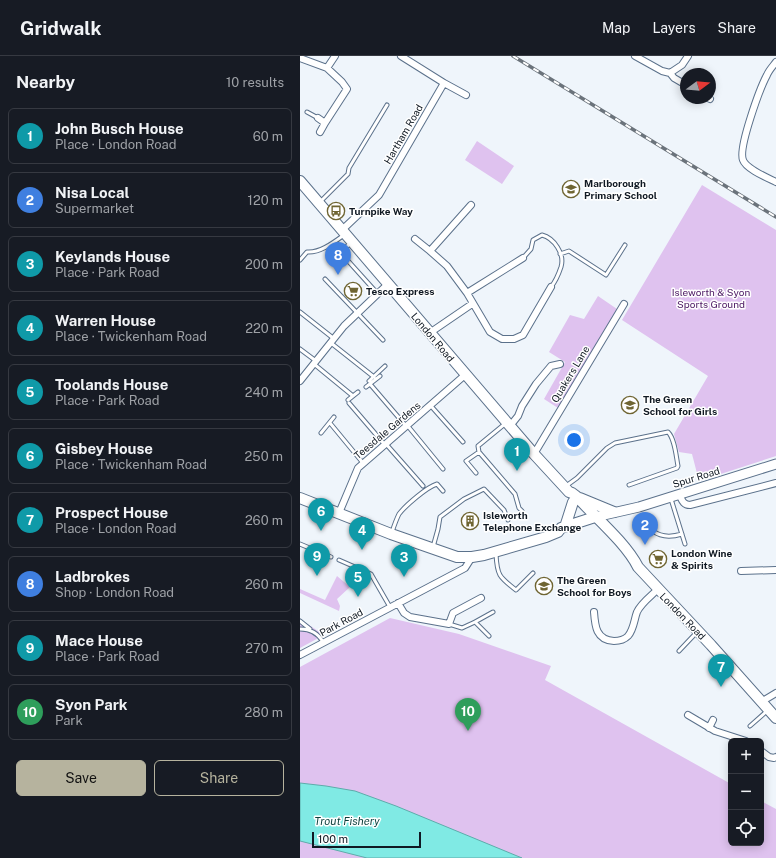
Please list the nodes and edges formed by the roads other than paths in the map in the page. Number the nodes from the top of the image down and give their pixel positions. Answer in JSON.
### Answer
{"nodes":[{"id":1,"x":335,"y":56,"type":"edge"},
{"id":2,"x":402,"y":56,"type":"edge"},
{"id":3,"x":636,"y":56,"type":"edge"},
{"id":4,"x":688,"y":56,"type":"edge"},
{"id":5,"x":300,"y":58,"type":"edge"},
{"id":6,"x":776,"y":62,"type":"edge"},
{"id":7,"x":327,"y":68,"type":"junction"},
{"id":8,"x":670,"y":73,"type":"junction"},
{"id":9,"x":680,"y":82,"type":"edge"},
{"id":10,"x":444,"y":83,"type":"junction"},
{"id":11,"x":466,"y":95,"type":"dead end"},
{"id":12,"x":387,"y":105,"type":"dead end"},
{"id":13,"x":307,"y":112,"type":"dead end"},
{"id":14,"x":318,"y":118,"type":"joint"},
{"id":15,"x":325,"y":123,"type":"junction"},
{"id":16,"x":320,"y":132,"type":"dead end"},
{"id":17,"x":776,"y":182,"type":"edge"},
{"id":18,"x":301,"y":184,"type":"edge"},
{"id":19,"x":319,"y":203,"type":"junction"},
{"id":20,"x":471,"y":205,"type":"dead end"},
{"id":21,"x":347,"y":235,"type":"junction"},
{"id":22,"x":415,"y":239,"type":"dead end"},
{"id":23,"x":625,"y":245,"type":"dead end"},
{"id":24,"x":430,"y":251,"type":"junction"},
{"id":25,"x":560,"y":254,"type":"junction"},
{"id":26,"x":523,"y":258,"type":"joint"},
{"id":27,"x":300,"y":260,"type":"edge"},
{"id":28,"x":325,"y":278,"type":"dead end"},
{"id":29,"x":388,"y":284,"type":"junction"},
{"id":30,"x":551,"y":287,"type":"joint"},
{"id":31,"x":377,"y":293,"type":"junction"},
{"id":32,"x":467,"y":293,"type":"junction"},
{"id":33,"x":472,"y":304,"type":"junction"},
{"id":34,"x":624,"y":304,"type":"dead end"},
{"id":35,"x":300,"y":312,"type":"edge"},
{"id":36,"x":356,"y":313,"type":"junction"},
{"id":37,"x":431,"y":332,"type":"junction"},
{"id":38,"x":332,"y":340,"type":"junction"},
{"id":39,"x":383,"y":340,"type":"dead end"},
{"id":40,"x":300,"y":349,"type":"edge"},
{"id":41,"x":315,"y":363,"type":"junction"},
{"id":42,"x":560,"y":364,"type":"dead end"},
{"id":43,"x":385,"y":366,"type":"dead end"},
{"id":44,"x":465,"y":375,"type":"junction"},
{"id":45,"x":380,"y":376,"type":"dead end"},
{"id":46,"x":374,"y":377,"type":"junction"},
{"id":47,"x":300,"y":381,"type":"edge"},
{"id":48,"x":370,"y":382,"type":"junction"},
{"id":49,"x":366,"y":388,"type":"dead end"},
{"id":50,"x":358,"y":392,"type":"dead end"},
{"id":51,"x":353,"y":396,"type":"junction"},
{"id":52,"x":431,"y":406,"type":"junction"},
{"id":53,"x":334,"y":417,"type":"dead end"},
{"id":54,"x":330,"y":423,"type":"junction"},
{"id":55,"x":509,"y":424,"type":"junction"},
{"id":56,"x":407,"y":426,"type":"junction"},
{"id":57,"x":321,"y":433,"type":"dead end"},
{"id":58,"x":463,"y":442,"type":"dead end"},
{"id":59,"x":385,"y":444,"type":"junction"},
{"id":60,"x":479,"y":452,"type":"junction"},
{"id":61,"x":534,"y":454,"type":"junction"},
{"id":62,"x":363,"y":463,"type":"junction"},
{"id":63,"x":776,"y":464,"type":"edge"},
{"id":64,"x":443,"y":469,"type":"dead end"},
{"id":65,"x":476,"y":473,"type":"dead end"},
{"id":66,"x":776,"y":483,"type":"edge"},
{"id":67,"x":629,"y":485,"type":"dead end"},
{"id":68,"x":423,"y":486,"type":"dead end"},
{"id":69,"x":443,"y":491,"type":"dead end"},
{"id":70,"x":571,"y":494,"type":"junction"},
{"id":71,"x":675,"y":495,"type":"junction"},
{"id":72,"x":300,"y":498,"type":"edge"},
{"id":73,"x":522,"y":512,"type":"dead end"},
{"id":74,"x":619,"y":512,"type":"junction"},
{"id":75,"x":339,"y":513,"type":"junction"},
{"id":76,"x":508,"y":520,"type":"dead end"},
{"id":77,"x":594,"y":521,"type":"junction"},
{"id":78,"x":561,"y":530,"type":"junction"},
{"id":79,"x":653,"y":531,"type":"dead end"},
{"id":80,"x":391,"y":534,"type":"junction"},
{"id":81,"x":682,"y":534,"type":"junction"},
{"id":82,"x":300,"y":544,"type":"edge"},
{"id":83,"x":685,"y":544,"type":"dead end"},
{"id":84,"x":432,"y":549,"type":"junction"},
{"id":85,"x":495,"y":552,"type":"junction"},
{"id":86,"x":331,"y":557,"type":"dead end"},
{"id":87,"x":472,"y":557,"type":"junction"},
{"id":88,"x":340,"y":560,"type":"dead end"},
{"id":89,"x":776,"y":570,"type":"edge"},
{"id":90,"x":741,"y":571,"type":"dead end"},
{"id":91,"x":533,"y":574,"type":"dead end"},
{"id":92,"x":658,"y":589,"type":"junction"},
{"id":93,"x":481,"y":598,"type":"dead end"},
{"id":94,"x":398,"y":603,"type":"junction"},
{"id":95,"x":390,"y":607,"type":"junction"},
{"id":96,"x":493,"y":612,"type":"dead end"},
{"id":97,"x":594,"y":612,"type":"dead end"},
{"id":98,"x":300,"y":621,"type":"edge"},
{"id":99,"x":475,"y":622,"type":"junction"},
{"id":100,"x":449,"y":624,"type":"junction"},
{"id":101,"x":300,"y":629,"type":"edge"},
{"id":102,"x":311,"y":630,"type":"junction"},
{"id":103,"x":698,"y":631,"type":"junction"},
{"id":104,"x":489,"y":636,"type":"dead end"},
{"id":105,"x":323,"y":642,"type":"junction"},
{"id":106,"x":679,"y":651,"type":"dead end"},
{"id":107,"x":300,"y":655,"type":"edge"},
{"id":108,"x":776,"y":693,"type":"edge"},
{"id":109,"x":765,"y":706,"type":"junction"},
{"id":110,"x":688,"y":715,"type":"dead end"},
{"id":111,"x":776,"y":718,"type":"edge"},
{"id":112,"x":713,"y":720,"type":"dead end"},
{"id":113,"x":750,"y":726,"type":"dead end"},
{"id":114,"x":709,"y":728,"type":"junction"},
{"id":115,"x":737,"y":738,"type":"edge"},
{"id":116,"x":764,"y":753,"type":"edge"},
{"id":117,"x":776,"y":757,"type":"edge"}],
"edges":[{"from":1,"to":7,"type":"street"},
{"from":2,"to":10,"type":"street"},
{"from":3,"to":8,"type":"street"},
{"from":4,"to":8,"type":"street"},
{"from":5,"to":7,"type":"street"},
{"from":6,"to":17,"type":"street"},
{"from":7,"to":15,"type":"street"},
{"from":8,"to":9,"type":"street"},
{"from":10,"to":11,"type":"street"},
{"from":10,"to":21,"type":"street","name":"Hartham Road"},
{"from":12,"to":19,"type":"lane"},
{"from":13,"to":14,"type":"lane"},
{"from":14,"to":15,"type":"street"},
{"from":15,"to":16,"type":"street"},
{"from":18,"to":19,"type":"main road","name":"London Road"},
{"from":19,"to":21,"type":"main road","name":"London Road"},
{"from":20,"to":24,"type":"street"},
{"from":21,"to":27,"type":"lane"},
{"from":21,"to":29,"type":"main road","name":"London Road"},
{"from":21,"to":31,"type":"lane"},
{"from":22,"to":24,"type":"street"},
{"from":23,"to":25,"type":"lane"},
{"from":24,"to":32,"type":"street"},
{"from":25,"to":26,"type":"lane"},
{"from":25,"to":30,"type":"lane"},
{"from":26,"to":32,"type":"street"},
{"from":28,"to":36,"type":"lane"},
{"from":29,"to":31,"type":"street"},
{"from":29,"to":37,"type":"main road","name":"London Road"},
{"from":30,"to":33,"type":"street"},
{"from":31,"to":36,"type":"street"},
{"from":32,"to":33,"type":"street"},
{"from":33,"to":37,"type":"street"},
{"from":34,"to":61,"type":"street","name":"Quakers Lane"},
{"from":35,"to":38,"type":"lane"},
{"from":36,"to":38,"type":"street"},
{"from":36,"to":39,"type":"lane"},
{"from":37,"to":44,"type":"main road","name":"London Road"},
{"from":38,"to":41,"type":"street"},
{"from":38,"to":46,"type":"lane"},
{"from":40,"to":41,"type":"lane"},
{"from":41,"to":47,"type":"street"},
{"from":41,"to":51,"type":"lane"},
{"from":42,"to":55,"type":"street"},
{"from":43,"to":46,"type":"lane"},
{"from":44,"to":52,"type":"street","name":"Teesdale Gardens"},
{"from":44,"to":55,"type":"main road","name":"London Road"},
{"from":45,"to":48,"type":"lane"},
{"from":46,"to":48,"type":"lane"},
{"from":48,"to":49,"type":"lane"},
{"from":48,"to":56,"type":"lane"},
{"from":50,"to":51,"type":"lane"},
{"from":51,"to":59,"type":"lane"},
{"from":52,"to":56,"type":"street","name":"Teesdale Gardens"},
{"from":52,"to":58,"type":"lane"},
{"from":53,"to":54,"type":"lane"},
{"from":54,"to":57,"type":"lane"},
{"from":54,"to":62,"type":"lane"},
{"from":55,"to":60,"type":"lane"},
{"from":55,"to":61,"type":"main road","name":"London Road"},
{"from":56,"to":59,"type":"street","name":"Teesdale Gardens"},
{"from":56,"to":64,"type":"lane"},
{"from":59,"to":62,"type":"street","name":"Teesdale Gardens"},
{"from":59,"to":68,"type":"lane"},
{"from":60,"to":65,"type":"lane"},
{"from":60,"to":73,"type":"lane"},
{"from":61,"to":70,"type":"main road","name":"London Road"},
{"from":62,"to":75,"type":"street","name":"Teesdale Gardens"},
{"from":63,"to":71,"type":"main road","name":"Spur Road"},
{"from":66,"to":71,"type":"street"},
{"from":67,"to":70,"type":"lane"},
{"from":69,"to":80,"type":"lane"},
{"from":70,"to":74,"type":"main road"},
{"from":70,"to":77,"type":"main road","name":"London Road"},
{"from":70,"to":78,"type":"main road"},
{"from":71,"to":74,"type":"main road","name":"Spur Road"},
{"from":71,"to":81,"type":"lane"},
{"from":72,"to":75,"type":"main road"},
{"from":74,"to":77,"type":"main road","name":"Spur Road"},
{"from":75,"to":80,"type":"main road"},
{"from":76,"to":84,"type":"lane"},
{"from":77,"to":78,"type":"main road"},
{"from":77,"to":92,"type":"main road","name":"London Road"},
{"from":78,"to":85,"type":"main road"},
{"from":79,"to":81,"type":"lane"},
{"from":80,"to":84,"type":"main road"},
{"from":81,"to":83,"type":"lane"},
{"from":82,"to":86,"type":"lane"},
{"from":84,"to":87,"type":"main road"},
{"from":85,"to":87,"type":"main road"},
{"from":85,"to":91,"type":"lane"},
{"from":87,"to":94,"type":"street","name":"Park Road"},
{"from":88,"to":95,"type":"lane"},
{"from":89,"to":90,"type":"street"},
{"from":92,"to":97,"type":"street"},
{"from":92,"to":103,"type":"main road","name":"London Road"},
{"from":93,"to":100,"type":"street"},
{"from":94,"to":95,"type":"street","name":"Park Road"},
{"from":94,"to":100,"type":"street"},
{"from":95,"to":105,"type":"street","name":"Park Road"},
{"from":96,"to":99,"type":"lane"},
{"from":98,"to":102,"type":"lane"},
{"from":99,"to":100,"type":"lane"},
{"from":99,"to":104,"type":"lane"},
{"from":101,"to":102,"type":"lane"},
{"from":102,"to":105,"type":"lane"},
{"from":103,"to":106,"type":"lane"},
{"from":103,"to":109,"type":"main road","name":"London Road"},
{"from":105,"to":107,"type":"street","name":"Park Road"},
{"from":108,"to":109,"type":"street"},
{"from":109,"to":111,"type":"main road","name":"London Road"},
{"from":109,"to":113,"type":"lane"},
{"from":110,"to":114,"type":"street"},
{"from":112,"to":114,"type":"street"},
{"from":114,"to":115,"type":"street"},
{"from":116,"to":117,"type":"street"}]}
